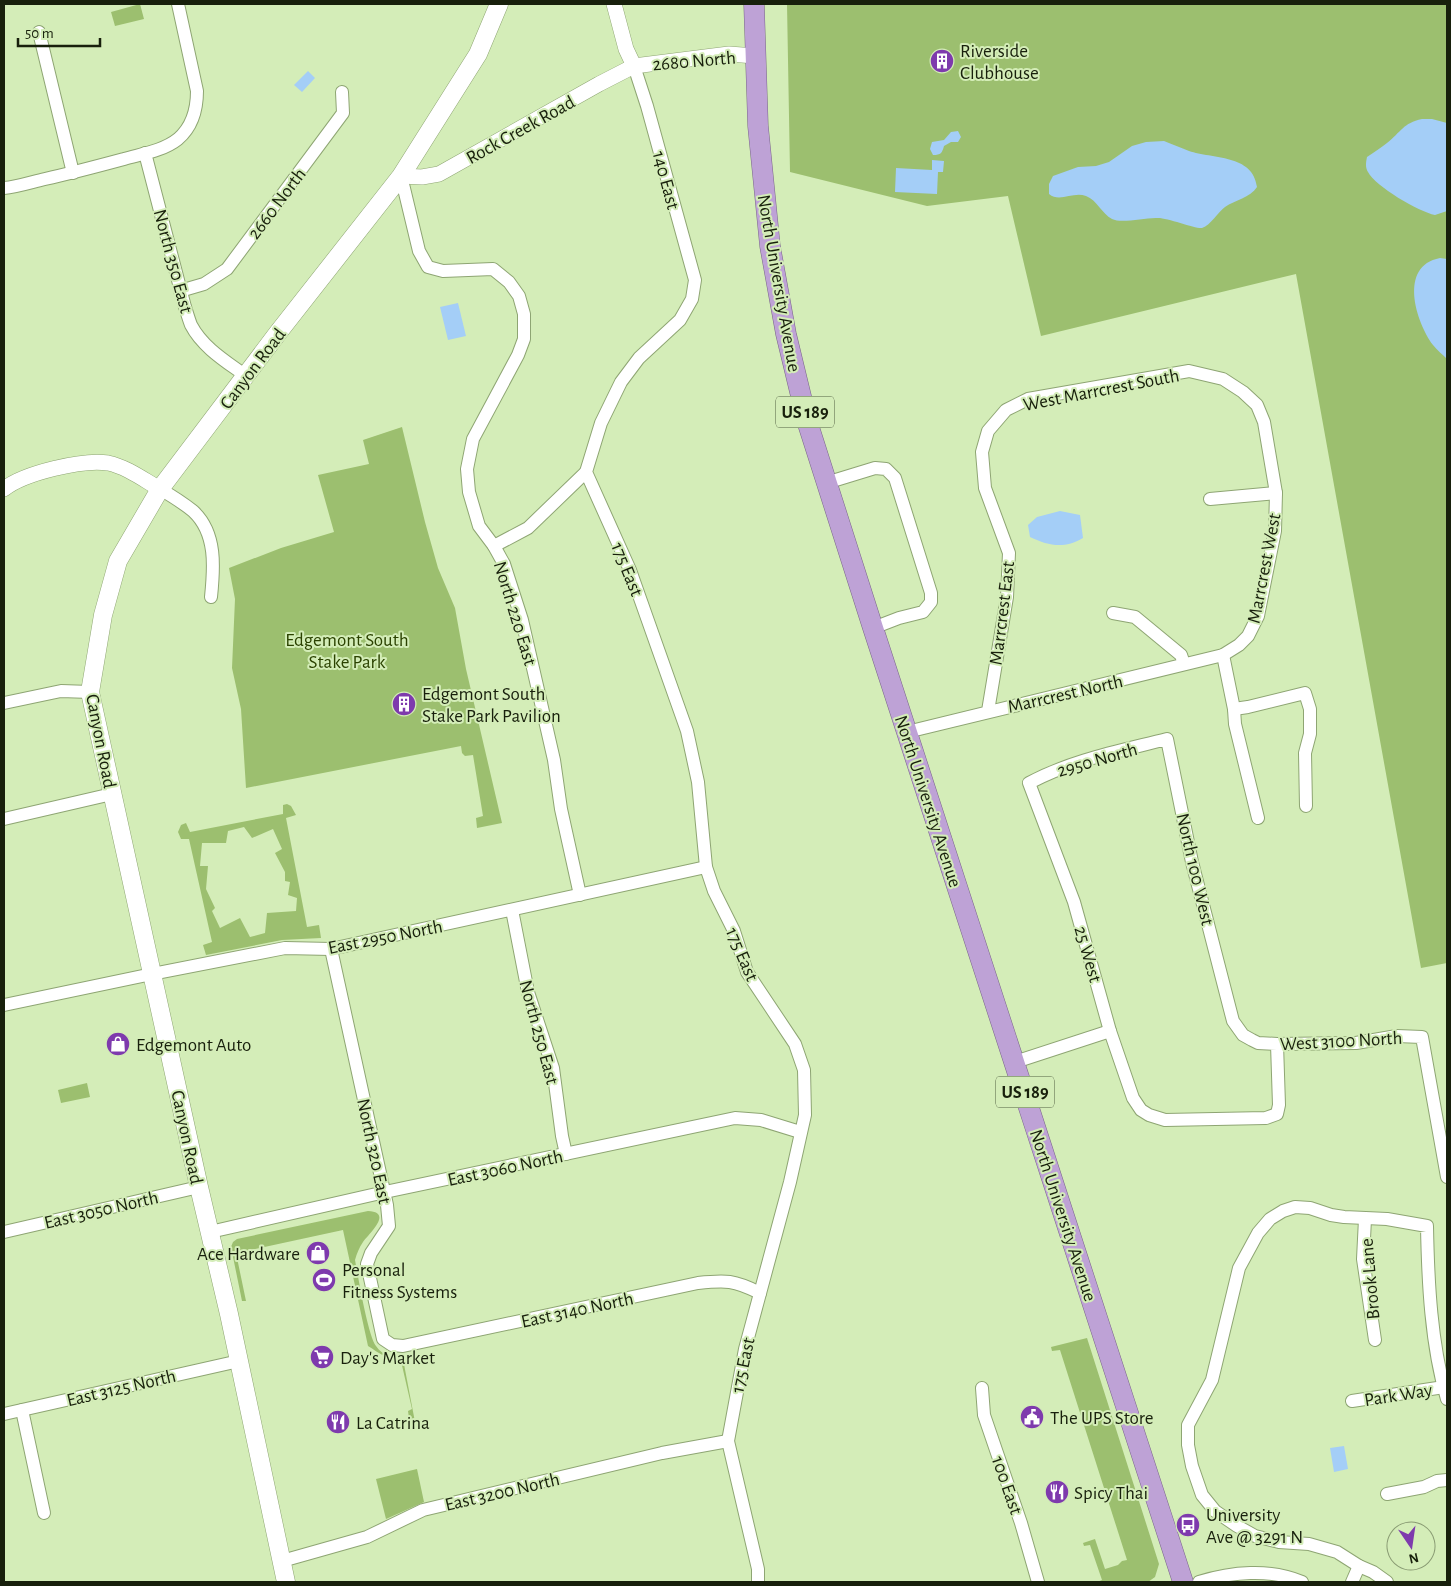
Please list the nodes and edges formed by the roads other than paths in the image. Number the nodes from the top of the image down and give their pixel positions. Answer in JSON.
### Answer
{"nodes":[{"id":1,"x":178,"y":4,"type":"edge"},
{"id":2,"x":499,"y":4,"type":"edge"},
{"id":3,"x":614,"y":4,"type":"edge"},
{"id":4,"x":754,"y":4,"type":"edge"},
{"id":5,"x":39,"y":32,"type":"dead end"},
{"id":6,"x":755,"y":56,"type":"junction"},
{"id":7,"x":634,"y":66,"type":"junction"},
{"id":8,"x":342,"y":92,"type":"dead end"},
{"id":9,"x":145,"y":153,"type":"junction"},
{"id":10,"x":73,"y":173,"type":"junction"},
{"id":11,"x":401,"y":176,"type":"junction"},
{"id":12,"x":4,"y":188,"type":"edge"},
{"id":13,"x":180,"y":290,"type":"junction"},
{"id":14,"x":246,"y":376,"type":"junction"},
{"id":15,"x":1223,"y":379,"type":"joint"},
{"id":16,"x":988,"y":431,"type":"joint"},
{"id":17,"x":586,"y":472,"type":"junction"},
{"id":18,"x":826,"y":483,"type":"junction"},
{"id":19,"x":4,"y":488,"type":"edge"},
{"id":20,"x":160,"y":489,"type":"junction"},
{"id":21,"x":1276,"y":494,"type":"junction"},
{"id":22,"x":1210,"y":499,"type":"dead end"},
{"id":23,"x":494,"y":546,"type":"junction"},
{"id":24,"x":210,"y":597,"type":"dead end"},
{"id":25,"x":1113,"y":613,"type":"dead end"},
{"id":26,"x":873,"y":628,"type":"junction"},
{"id":27,"x":1223,"y":655,"type":"junction"},
{"id":28,"x":1184,"y":664,"type":"junction"},
{"id":29,"x":90,"y":692,"type":"junction"},
{"id":30,"x":4,"y":703,"type":"edge"},
{"id":31,"x":1234,"y":709,"type":"junction"},
{"id":32,"x":988,"y":711,"type":"junction"},
{"id":33,"x":907,"y":732,"type":"junction"},
{"id":34,"x":1167,"y":740,"type":"joint"},
{"id":35,"x":1029,"y":783,"type":"joint"},
{"id":36,"x":112,"y":794,"type":"junction"},
{"id":37,"x":1306,"y":806,"type":"dead end"},
{"id":38,"x":1258,"y":818,"type":"dead end"},
{"id":39,"x":4,"y":819,"type":"edge"},
{"id":40,"x":706,"y":867,"type":"junction"},
{"id":41,"x":580,"y":895,"type":"junction"},
{"id":42,"x":512,"y":910,"type":"junction"},
{"id":43,"x":330,"y":948,"type":"junction"},
{"id":44,"x":152,"y":974,"type":"junction"},
{"id":45,"x":1227,"y":998,"type":"joint"},
{"id":46,"x":4,"y":1006,"type":"edge"},
{"id":47,"x":1110,"y":1031,"type":"junction"},
{"id":48,"x":1277,"y":1044,"type":"junction"},
{"id":49,"x":1015,"y":1062,"type":"junction"},
{"id":50,"x":800,"y":1132,"type":"junction"},
{"id":51,"x":566,"y":1154,"type":"junction"},
{"id":52,"x":1447,"y":1177,"type":"edge"},
{"id":53,"x":199,"y":1187,"type":"junction"},
{"id":54,"x":385,"y":1192,"type":"junction"},
{"id":55,"x":1365,"y":1219,"type":"junction"},
{"id":56,"x":4,"y":1232,"type":"edge"},
{"id":57,"x":210,"y":1232,"type":"junction"},
{"id":58,"x":760,"y":1293,"type":"junction"},
{"id":59,"x":1375,"y":1340,"type":"dead end"},
{"id":60,"x":392,"y":1345,"type":"joint"},
{"id":61,"x":239,"y":1361,"type":"junction"},
{"id":62,"x":982,"y":1388,"type":"dead end"},
{"id":63,"x":1446,"y":1393,"type":"edge"},
{"id":64,"x":1352,"y":1401,"type":"dead end"},
{"id":65,"x":22,"y":1410,"type":"junction"},
{"id":66,"x":4,"y":1414,"type":"edge"},
{"id":67,"x":728,"y":1441,"type":"junction"},
{"id":68,"x":1447,"y":1480,"type":"edge"},
{"id":69,"x":1388,"y":1494,"type":"dead end"},
{"id":70,"x":44,"y":1513,"type":"dead end"},
{"id":71,"x":282,"y":1561,"type":"junction"},
{"id":72,"x":1359,"y":1566,"type":"junction"},
{"id":73,"x":286,"y":1582,"type":"edge"},
{"id":74,"x":758,"y":1582,"type":"edge"},
{"id":75,"x":1038,"y":1582,"type":"edge"},
{"id":76,"x":1184,"y":1582,"type":"edge"},
{"id":77,"x":1199,"y":1582,"type":"edge"},
{"id":78,"x":1302,"y":1582,"type":"edge"},
{"id":79,"x":1352,"y":1582,"type":"edge"},
{"id":80,"x":1387,"y":1582,"type":"edge"}],
"edges":[{"from":1,"to":9,"type":"street"},
{"from":2,"to":11,"type":"main road","name":"Canyon Road"},
{"from":3,"to":7,"type":"street","name":"140 East"},
{"from":4,"to":6,"type":"highway","name":"North University Avenue","number":"US 189"},
{"from":5,"to":10,"type":"street"},
{"from":6,"to":7,"type":"street","name":"2680 North"},
{"from":6,"to":18,"type":"highway","name":"North University Avenue","number":"US 189"},
{"from":7,"to":11,"type":"street","name":"Rock Creek Road"},
{"from":7,"to":17,"type":"street","name":"140 East"},
{"from":8,"to":13,"type":"street","name":"2660 North"},
{"from":9,"to":10,"type":"street"},
{"from":9,"to":13,"type":"street","name":"North 350 East"},
{"from":10,"to":12,"type":"street"},
{"from":11,"to":14,"type":"main road","name":"Canyon Road"},
{"from":11,"to":23,"type":"street","name":"North 220 East"},
{"from":13,"to":14,"type":"street","name":"North 350 East"},
{"from":14,"to":20,"type":"main road","name":"Canyon Road"},
{"from":15,"to":16,"type":"street","name":"West Marrcrest South"},
{"from":15,"to":21,"type":"street","name":"Marrcrest West"},
{"from":16,"to":32,"type":"street","name":"Marrcrest East"},
{"from":17,"to":23,"type":"street"},
{"from":17,"to":40,"type":"street","name":"175 East"},
{"from":18,"to":26,"type":"highway","name":"North University Avenue","number":"US 189"},
{"from":18,"to":26,"type":"street"},
{"from":19,"to":20,"type":"street"},
{"from":20,"to":24,"type":"street"},
{"from":20,"to":29,"type":"main road","name":"Canyon Road"},
{"from":21,"to":22,"type":"street"},
{"from":21,"to":27,"type":"street","name":"Marrcrest West"},
{"from":23,"to":41,"type":"street","name":"North 220 East"},
{"from":25,"to":28,"type":"street"},
{"from":26,"to":33,"type":"highway","name":"North University Avenue","number":"US 189"},
{"from":27,"to":28,"type":"street","name":"Marrcrest North"},
{"from":27,"to":31,"type":"street"},
{"from":28,"to":32,"type":"street","name":"Marrcrest North"},
{"from":29,"to":30,"type":"street"},
{"from":29,"to":36,"type":"main road","name":"Canyon Road"},
{"from":31,"to":37,"type":"street"},
{"from":31,"to":38,"type":"street"},
{"from":32,"to":33,"type":"street","name":"Marrcrest North"},
{"from":33,"to":49,"type":"highway","name":"North University Avenue","number":"US 189"},
{"from":34,"to":35,"type":"street","name":"2950 North"},
{"from":34,"to":45,"type":"street","name":"North 100 West"},
{"from":35,"to":47,"type":"street","name":"25 West"},
{"from":36,"to":39,"type":"street"},
{"from":36,"to":44,"type":"main road","name":"Canyon Road"},
{"from":40,"to":41,"type":"street","name":"East 2950 North"},
{"from":40,"to":50,"type":"street","name":"175 East"},
{"from":41,"to":42,"type":"street","name":"East 2950 North"},
{"from":42,"to":43,"type":"street","name":"East 2950 North"},
{"from":42,"to":51,"type":"street","name":"North 250 East"},
{"from":43,"to":44,"type":"street","name":"East 2950 North"},
{"from":43,"to":54,"type":"street","name":"North 320 East"},
{"from":44,"to":46,"type":"street","name":"East 2950 North"},
{"from":44,"to":53,"type":"main road","name":"Canyon Road"},
{"from":45,"to":48,"type":"street","name":"West 3100 North"},
{"from":47,"to":48,"type":"street","name":"25 West"},
{"from":47,"to":49,"type":"street"},
{"from":48,"to":52,"type":"street","name":"West 3100 North"},
{"from":49,"to":76,"type":"highway","name":"North University Avenue","number":"US 189"},
{"from":50,"to":51,"type":"street","name":"East 3060 North"},
{"from":50,"to":58,"type":"street","name":"175 East"},
{"from":51,"to":54,"type":"street","name":"East 3060 North"},
{"from":53,"to":56,"type":"street","name":"East 3050 North"},
{"from":53,"to":57,"type":"main road","name":"Canyon Road"},
{"from":54,"to":57,"type":"street","name":"East 3060 North"},
{"from":54,"to":60,"type":"street","name":"North 320 East"},
{"from":55,"to":59,"type":"street","name":"Brook Lane"},
{"from":55,"to":63,"type":"street"},
{"from":55,"to":72,"type":"street"},
{"from":57,"to":61,"type":"main road","name":"Canyon Road"},
{"from":58,"to":60,"type":"street","name":"East 3140 North"},
{"from":58,"to":67,"type":"street","name":"175 East"},
{"from":61,"to":65,"type":"street","name":"East 3125 North"},
{"from":61,"to":71,"type":"main road","name":"Canyon Road"},
{"from":62,"to":75,"type":"street","name":"100 East"},
{"from":63,"to":64,"type":"street","name":"Park Way"},
{"from":65,"to":66,"type":"street","name":"East 3125 North"},
{"from":65,"to":70,"type":"street"},
{"from":67,"to":71,"type":"street","name":"East 3200 North"},
{"from":67,"to":74,"type":"street","name":"175 East"},
{"from":68,"to":69,"type":"street"},
{"from":71,"to":73,"type":"main road","name":"Canyon Road"},
{"from":72,"to":79,"type":"street"},
{"from":72,"to":80,"type":"street"},
{"from":77,"to":78,"type":"street"}]}
